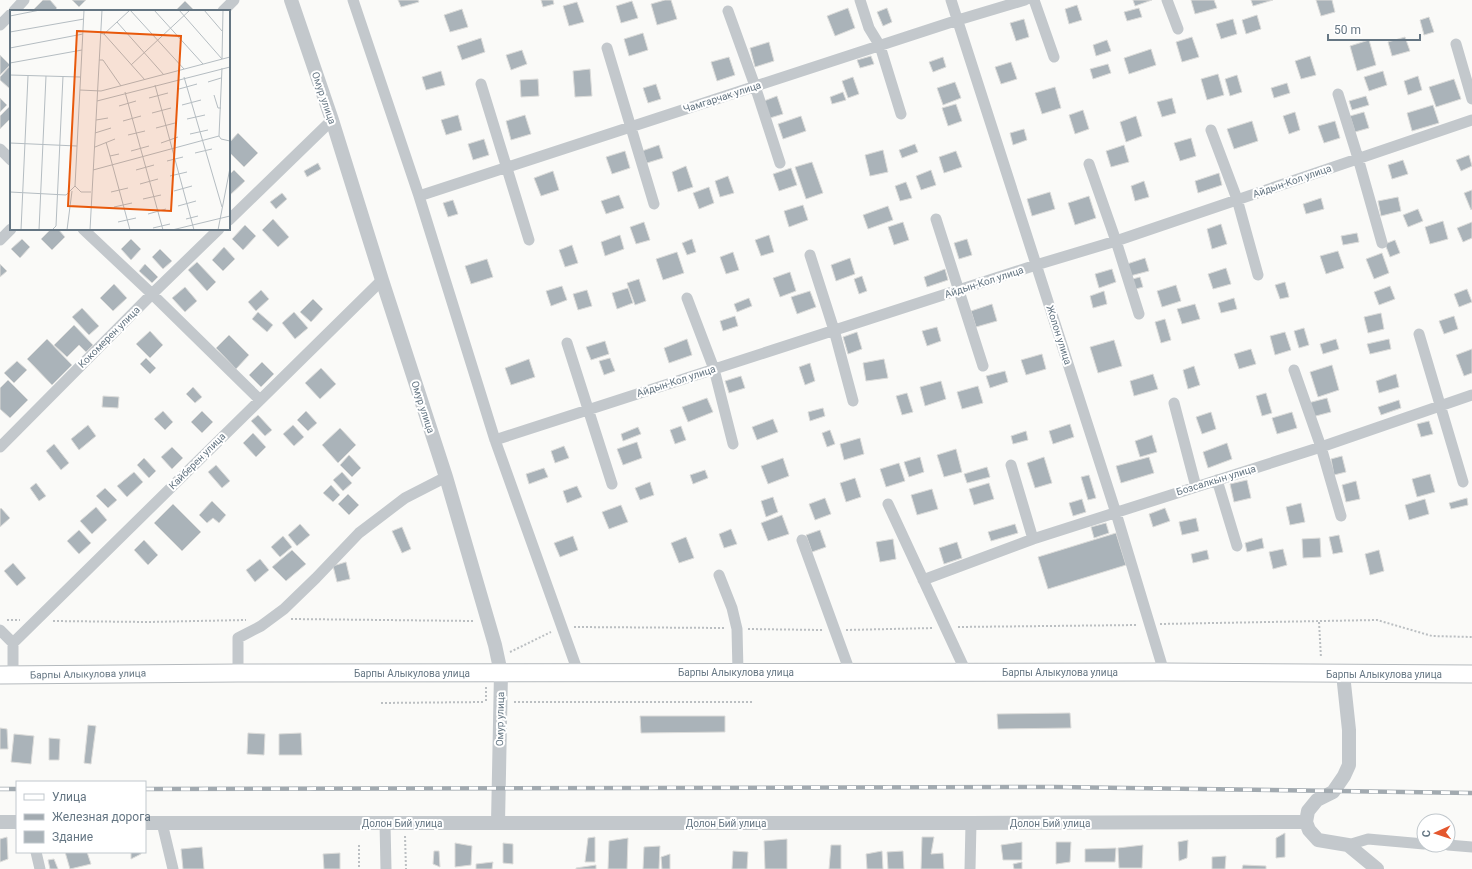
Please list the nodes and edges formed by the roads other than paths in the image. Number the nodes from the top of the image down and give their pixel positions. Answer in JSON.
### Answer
{"nodes":[{"id":1,"x":24,"y":0,"type":"edge"},
{"id":2,"x":234,"y":0,"type":"edge"},
{"id":3,"x":291,"y":0,"type":"edge"},
{"id":4,"x":353,"y":0,"type":"edge"},
{"id":5,"x":860,"y":0,"type":"edge"},
{"id":6,"x":951,"y":0,"type":"edge"},
{"id":7,"x":1025,"y":0,"type":"edge"},
{"id":8,"x":1034,"y":0,"type":"edge"},
{"id":9,"x":1167,"y":0,"type":"edge"},
{"id":10,"x":15,"y":10,"type":"edge"},
{"id":11,"x":224,"y":10,"type":"edge"},
{"id":12,"x":728,"y":10,"type":"dead end"},
{"id":13,"x":10,"y":15,"type":"edge"},
{"id":14,"x":958,"y":20,"type":"junction"},
{"id":15,"x":0,"y":25,"type":"edge"},
{"id":16,"x":1178,"y":29,"type":"dead end"},
{"id":17,"x":1456,"y":44,"type":"dead end"},
{"id":18,"x":880,"y":46,"type":"junction"},
{"id":19,"x":607,"y":48,"type":"dead end"},
{"id":20,"x":1054,"y":57,"type":"dead end"},
{"id":21,"x":481,"y":84,"type":"dead end"},
{"id":22,"x":755,"y":86,"type":"junction"},
{"id":23,"x":1338,"y":94,"type":"dead end"},
{"id":24,"x":1472,"y":99,"type":"edge"},
{"id":25,"x":901,"y":114,"type":"dead end"},
{"id":26,"x":332,"y":120,"type":"junction"},
{"id":27,"x":1472,"y":120,"type":"edge"},
{"id":28,"x":631,"y":126,"type":"junction"},
{"id":29,"x":1211,"y":130,"type":"dead end"},
{"id":30,"x":0,"y":149,"type":"edge"},
{"id":31,"x":1358,"y":158,"type":"junction"},
{"id":32,"x":10,"y":159,"type":"edge"},
{"id":33,"x":780,"y":163,"type":"dead end"},
{"id":34,"x":1090,"y":164,"type":"dead end"},
{"id":35,"x":506,"y":167,"type":"junction"},
{"id":36,"x":419,"y":196,"type":"junction"},
{"id":37,"x":1237,"y":200,"type":"junction"},
{"id":38,"x":654,"y":204,"type":"dead end"},
{"id":39,"x":230,"y":219,"type":"edge"},
{"id":40,"x":936,"y":219,"type":"dead end"},
{"id":41,"x":10,"y":230,"type":"edge"},
{"id":42,"x":84,"y":230,"type":"edge"},
{"id":43,"x":218,"y":230,"type":"edge"},
{"id":44,"x":0,"y":240,"type":"edge"},
{"id":45,"x":529,"y":240,"type":"dead end"},
{"id":46,"x":1116,"y":241,"type":"junction"},
{"id":47,"x":1382,"y":243,"type":"dead end"},
{"id":48,"x":810,"y":255,"type":"dead end"},
{"id":49,"x":1036,"y":265,"type":"junction"},
{"id":50,"x":1258,"y":275,"type":"dead end"},
{"id":51,"x":382,"y":280,"type":"junction"},
{"id":52,"x":959,"y":290,"type":"junction"},
{"id":53,"x":152,"y":294,"type":"junction"},
{"id":54,"x":687,"y":298,"type":"dead end"},
{"id":55,"x":1139,"y":314,"type":"dead end"},
{"id":56,"x":834,"y":330,"type":"junction"},
{"id":57,"x":1419,"y":334,"type":"dead end"},
{"id":58,"x":567,"y":343,"type":"dead end"},
{"id":59,"x":983,"y":366,"type":"dead end"},
{"id":60,"x":714,"y":369,"type":"junction"},
{"id":61,"x":1294,"y":370,"type":"dead end"},
{"id":62,"x":1472,"y":395,"type":"edge"},
{"id":63,"x":260,"y":400,"type":"junction"},
{"id":64,"x":854,"y":401,"type":"dead end"},
{"id":65,"x":1174,"y":403,"type":"dead end"},
{"id":66,"x":1441,"y":405,"type":"junction"},
{"id":67,"x":588,"y":410,"type":"junction"},
{"id":68,"x":495,"y":440,"type":"junction"},
{"id":69,"x":733,"y":444,"type":"dead end"},
{"id":70,"x":0,"y":447,"type":"edge"},
{"id":71,"x":1321,"y":447,"type":"junction"},
{"id":72,"x":1011,"y":465,"type":"dead end"},
{"id":73,"x":446,"y":477,"type":"junction"},
{"id":74,"x":1217,"y":480,"type":"junction"},
{"id":75,"x":1464,"y":482,"type":"dead end"},
{"id":76,"x":612,"y":484,"type":"dead end"},
{"id":77,"x":1196,"y":487,"type":"junction"},
{"id":78,"x":888,"y":504,"type":"dead end"},
{"id":79,"x":1116,"y":512,"type":"junction"},
{"id":80,"x":1341,"y":516,"type":"dead end"},
{"id":81,"x":1033,"y":539,"type":"junction"},
{"id":82,"x":802,"y":540,"type":"dead end"},
{"id":83,"x":1237,"y":546,"type":"dead end"},
{"id":84,"x":719,"y":575,"type":"dead end"},
{"id":85,"x":923,"y":580,"type":"junction"},
{"id":86,"x":0,"y":630,"type":"edge"},
{"id":87,"x":13,"y":643,"type":"junction"},
{"id":88,"x":578,"y":672,"type":"junction"},
{"id":89,"x":738,"y":672,"type":"junction"},
{"id":90,"x":850,"y":672,"type":"junction"},
{"id":91,"x":966,"y":672,"type":"junction"},
{"id":92,"x":1164,"y":672,"type":"junction"},
{"id":93,"x":238,"y":673,"type":"junction"},
{"id":94,"x":501,"y":673,"type":"junction"},
{"id":95,"x":1343,"y":674,"type":"junction"},
{"id":96,"x":1472,"y":674,"type":"edge"},
{"id":97,"x":6,"y":675,"type":"edge"},
{"id":98,"x":0,"y":822,"type":"edge"},
{"id":99,"x":16,"y":822,"type":"edge"},
{"id":100,"x":1306,"y":822,"type":"junction"},
{"id":101,"x":146,"y":823,"type":"edge"},
{"id":102,"x":162,"y":823,"type":"junction"},
{"id":103,"x":385,"y":823,"type":"junction"},
{"id":104,"x":498,"y":823,"type":"junction"},
{"id":105,"x":970,"y":823,"type":"junction"},
{"id":106,"x":1416,"y":843,"type":"edge"},
{"id":107,"x":1348,"y":845,"type":"junction"},
{"id":108,"x":1456,"y":845,"type":"edge"},
{"id":109,"x":1472,"y":846,"type":"edge"},
{"id":110,"x":36,"y":853,"type":"edge"},
{"id":111,"x":40,"y":869,"type":"edge"},
{"id":112,"x":173,"y":869,"type":"edge"},
{"id":113,"x":386,"y":869,"type":"edge"},
{"id":114,"x":970,"y":869,"type":"edge"},
{"id":115,"x":1377,"y":869,"type":"edge"}],
"edges":[{"from":1,"to":10,"type":"street"},
{"from":2,"to":11,"type":"street"},
{"from":3,"to":26,"type":"street","name":"Омур улица"},
{"from":4,"to":36,"type":"street"},
{"from":5,"to":18,"type":"street"},
{"from":6,"to":14,"type":"street","name":"Жолон улица"},
{"from":7,"to":14,"type":"street","name":"Чамгарчак улица"},
{"from":8,"to":20,"type":"street"},
{"from":9,"to":16,"type":"street"},
{"from":12,"to":22,"type":"street"},
{"from":13,"to":15,"type":"street"},
{"from":14,"to":18,"type":"street","name":"Чамгарчак улица"},
{"from":14,"to":49,"type":"street","name":"Жолон улица"},
{"from":17,"to":24,"type":"street"},
{"from":18,"to":22,"type":"street","name":"Чамгарчак улица"},
{"from":18,"to":25,"type":"street"},
{"from":19,"to":28,"type":"street"},
{"from":21,"to":35,"type":"street"},
{"from":22,"to":28,"type":"street","name":"Чамгарчак улица"},
{"from":22,"to":33,"type":"street"},
{"from":23,"to":31,"type":"street"},
{"from":26,"to":39,"type":"street"},
{"from":26,"to":51,"type":"street","name":"Омур улица"},
{"from":27,"to":31,"type":"street","name":"Айдын-Кол улица"},
{"from":28,"to":35,"type":"street","name":"Чамгарчак улица"},
{"from":28,"to":38,"type":"street"},
{"from":29,"to":37,"type":"street"},
{"from":30,"to":32,"type":"street"},
{"from":31,"to":37,"type":"street","name":"Айдын-Кол улица"},
{"from":31,"to":47,"type":"street"},
{"from":34,"to":46,"type":"street"},
{"from":35,"to":36,"type":"street","name":"Чамгарчак улица"},
{"from":35,"to":45,"type":"street"},
{"from":36,"to":68,"type":"street"},
{"from":37,"to":46,"type":"street","name":"Айдын-Кол улица"},
{"from":37,"to":50,"type":"street"},
{"from":40,"to":52,"type":"street"},
{"from":41,"to":44,"type":"street"},
{"from":42,"to":53,"type":"street"},
{"from":43,"to":53,"type":"street","name":"Кокомерен улица"},
{"from":46,"to":49,"type":"street","name":"Айдын-Кол улица"},
{"from":46,"to":55,"type":"street"},
{"from":48,"to":56,"type":"street"},
{"from":49,"to":52,"type":"street","name":"Айдын-Кол улица"},
{"from":49,"to":79,"type":"street","name":"Жолон улица"},
{"from":51,"to":63,"type":"street","name":"Кайберен улица"},
{"from":51,"to":73,"type":"street","name":"Омур улица"},
{"from":52,"to":56,"type":"street","name":"Айдын-Кол улица"},
{"from":52,"to":59,"type":"street"},
{"from":53,"to":63,"type":"street"},
{"from":53,"to":70,"type":"street","name":"Кокомерен улица"},
{"from":54,"to":60,"type":"street"},
{"from":56,"to":60,"type":"street","name":"Айдын-Кол улица"},
{"from":56,"to":64,"type":"street"},
{"from":57,"to":66,"type":"street"},
{"from":58,"to":67,"type":"street"},
{"from":60,"to":67,"type":"street","name":"Айдын-Кол улица"},
{"from":60,"to":69,"type":"street"},
{"from":61,"to":71,"type":"street"},
{"from":62,"to":66,"type":"street","name":"Бозсалкын улица"},
{"from":63,"to":87,"type":"street","name":"Кайберен улица"},
{"from":65,"to":77,"type":"street"},
{"from":66,"to":71,"type":"street","name":"Бозсалкын улица"},
{"from":66,"to":75,"type":"street"},
{"from":67,"to":68,"type":"street","name":"Айдын-Кол улица"},
{"from":67,"to":76,"type":"street"},
{"from":68,"to":88,"type":"street"},
{"from":71,"to":74,"type":"street","name":"Бозсалкын улица"},
{"from":71,"to":80,"type":"street"},
{"from":72,"to":81,"type":"street"},
{"from":73,"to":93,"type":"street"},
{"from":73,"to":94,"type":"street","name":"Омур улица"},
{"from":74,"to":77,"type":"street","name":"Бозсалкын улица"},
{"from":74,"to":83,"type":"street"},
{"from":77,"to":79,"type":"street","name":"Бозсалкын улица"},
{"from":78,"to":85,"type":"street"},
{"from":79,"to":81,"type":"street","name":"Бозсалкын улица"},
{"from":79,"to":92,"type":"street","name":"Жолон улица"},
{"from":81,"to":85,"type":"street","name":"Бозсалкын улица"},
{"from":82,"to":90,"type":"street"},
{"from":84,"to":89,"type":"street"},
{"from":85,"to":91,"type":"street"},
{"from":86,"to":87,"type":"street"},
{"from":87,"to":97,"type":"street"},
{"from":88,"to":89,"type":"main road","name":"Барпы Алыкулова улица"},
{"from":88,"to":94,"type":"main road","name":"Барпы Алыкулова улица"},
{"from":89,"to":90,"type":"main road","name":"Барпы Алыкулова улица"},
{"from":90,"to":91,"type":"main road","name":"Барпы Алыкулова улица"},
{"from":91,"to":92,"type":"main road","name":"Барпы Алыкулова улица"},
{"from":92,"to":95,"type":"main road","name":"Барпы Алыкулова улица"},
{"from":93,"to":94,"type":"main road","name":"Барпы Алыкулова улица"},
{"from":93,"to":97,"type":"main road","name":"Барпы Алыкулова улица"},
{"from":94,"to":104,"type":"street","name":"Омур улица"},
{"from":95,"to":96,"type":"main road","name":"Барпы Алыкулова улица"},
{"from":95,"to":100,"type":"street"},
{"from":98,"to":99,"type":"street"},
{"from":100,"to":105,"type":"street","name":"Долон Бий улица"},
{"from":100,"to":107,"type":"street"},
{"from":101,"to":102,"type":"street","name":"Долон Бий улица"},
{"from":102,"to":103,"type":"street","name":"Долон Бий улица"},
{"from":102,"to":112,"type":"street"},
{"from":103,"to":104,"type":"street","name":"Долон Бий улица"},
{"from":103,"to":113,"type":"street"},
{"from":104,"to":105,"type":"street","name":"Долон Бий улица"},
{"from":105,"to":114,"type":"street"},
{"from":106,"to":107,"type":"street"},
{"from":107,"to":115,"type":"street"},
{"from":108,"to":109,"type":"street"},
{"from":110,"to":111,"type":"street"}]}
